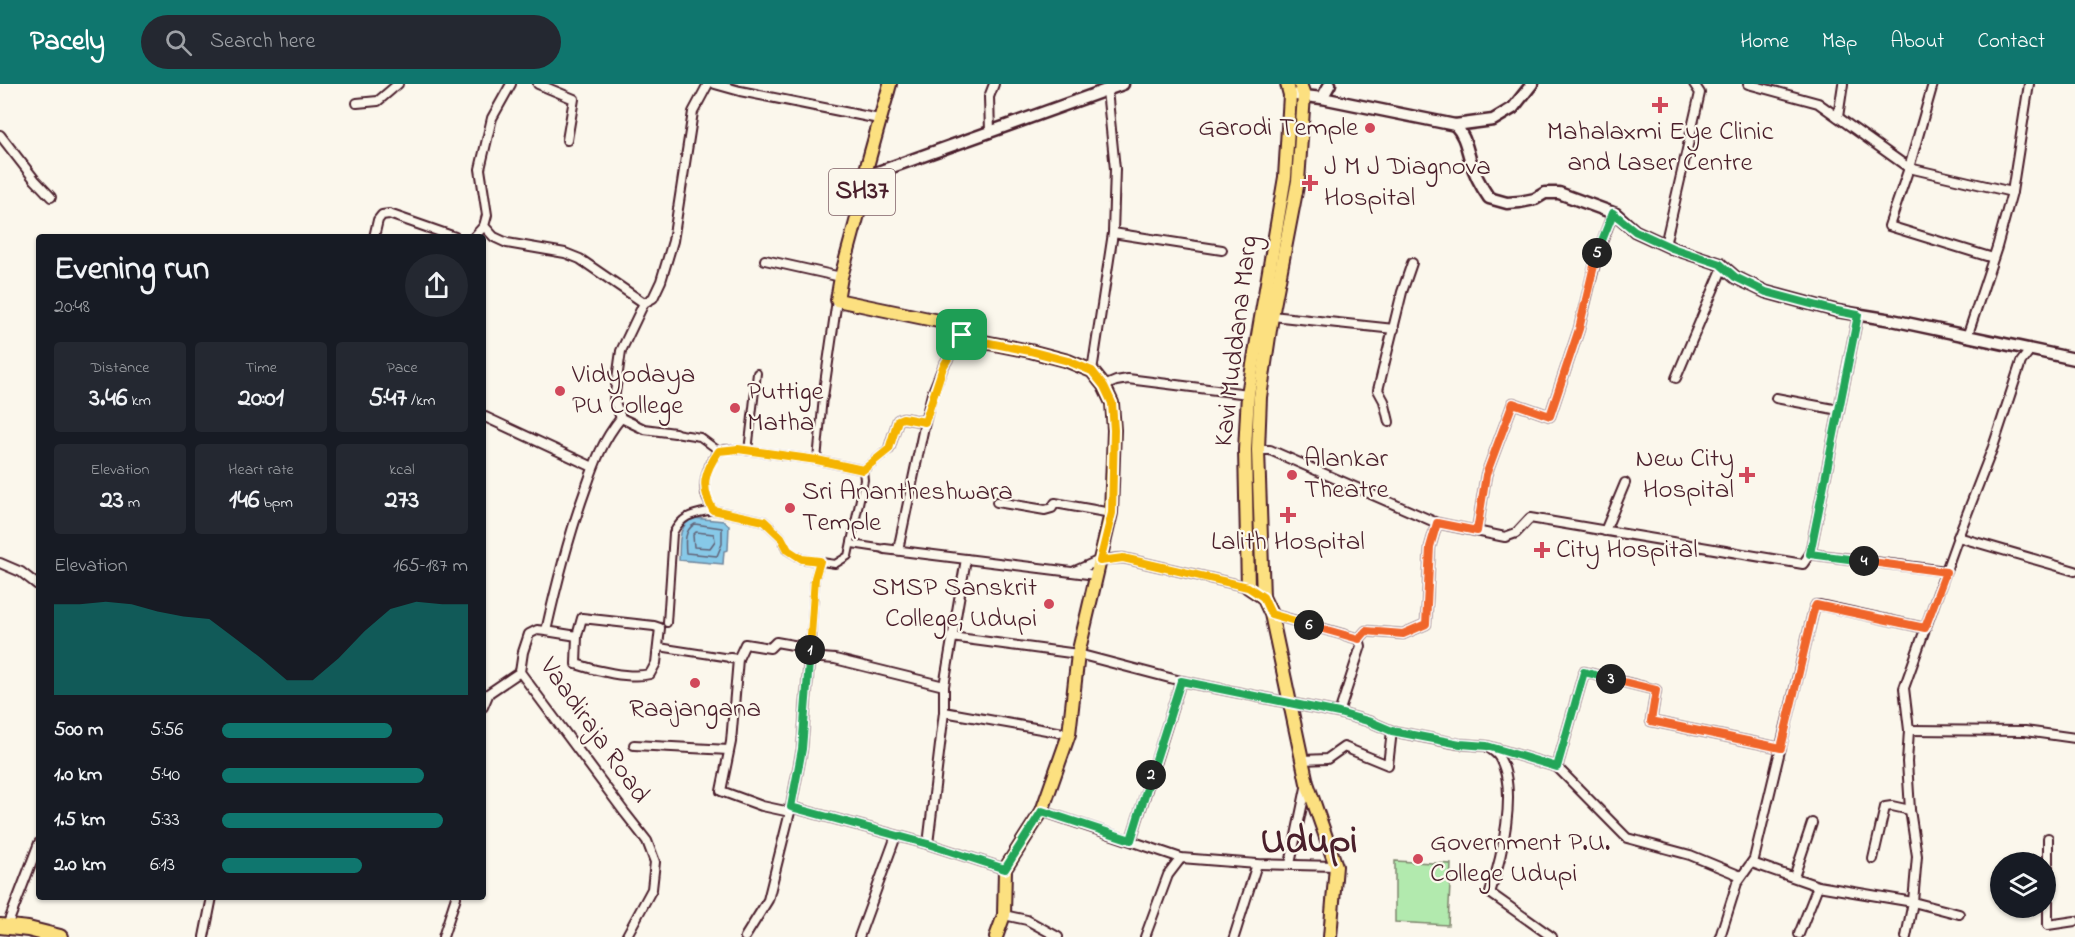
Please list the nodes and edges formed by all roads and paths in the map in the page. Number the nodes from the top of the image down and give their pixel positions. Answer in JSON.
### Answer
{"nodes":[{"id":1,"x":398,"y":84,"type":"edge"},
{"id":2,"x":511,"y":84,"type":"edge"},
{"id":3,"x":538,"y":84,"type":"edge"},
{"id":4,"x":708,"y":84,"type":"edge"},
{"id":5,"x":715,"y":84,"type":"edge"},
{"id":6,"x":890,"y":84,"type":"edge"},
{"id":7,"x":994,"y":84,"type":"edge"},
{"id":8,"x":1123,"y":84,"type":"edge"},
{"id":9,"x":1330,"y":84,"type":"edge"},
{"id":10,"x":1532,"y":84,"type":"edge"},
{"id":11,"x":1695,"y":84,"type":"edge"},
{"id":12,"x":1748,"y":84,"type":"edge"},
{"id":13,"x":1843,"y":84,"type":"edge"},
{"id":14,"x":1933,"y":84,"type":"edge"},
{"id":15,"x":2029,"y":84,"type":"edge"},
{"id":16,"x":1288,"y":89,"type":"edge"},
{"id":17,"x":1107,"y":90,"type":"junction"},
{"id":18,"x":1302,"y":90,"type":"edge"},
{"id":19,"x":1322,"y":98,"type":"junction"},
{"id":20,"x":357,"y":103,"type":"dead end"},
{"id":21,"x":1838,"y":117,"type":"junction"},
{"id":22,"x":879,"y":119,"type":"junction"},
{"id":23,"x":1455,"y":125,"type":"junction"},
{"id":24,"x":990,"y":132,"type":"junction"},
{"id":25,"x":0,"y":135,"type":"edge"},
{"id":26,"x":567,"y":140,"type":"dead end"},
{"id":27,"x":1909,"y":168,"type":"junction"},
{"id":28,"x":864,"y":177,"type":"junction"},
{"id":29,"x":2012,"y":192,"type":"junction"},
{"id":30,"x":51,"y":197,"type":"dead end"},
{"id":31,"x":1613,"y":213,"type":"junction"},
{"id":32,"x":484,"y":226,"type":"junction"},
{"id":33,"x":1113,"y":233,"type":"junction"},
{"id":34,"x":375,"y":234,"type":"edge"},
{"id":35,"x":446,"y":234,"type":"edge"},
{"id":36,"x":477,"y":234,"type":"edge"},
{"id":37,"x":1665,"y":245,"type":"junction"},
{"id":38,"x":1222,"y":250,"type":"dead end"},
{"id":39,"x":1993,"y":258,"type":"junction"},
{"id":40,"x":765,"y":260,"type":"dead end"},
{"id":41,"x":1412,"y":263,"type":"dead end"},
{"id":42,"x":1723,"y":267,"type":"junction"},
{"id":43,"x":841,"y":278,"type":"junction"},
{"id":44,"x":837,"y":300,"type":"junction"},
{"id":45,"x":644,"y":303,"type":"junction"},
{"id":46,"x":1858,"y":315,"type":"junction"},
{"id":47,"x":1272,"y":316,"type":"junction"},
{"id":48,"x":1394,"y":329,"type":"junction"},
{"id":49,"x":962,"y":335,"type":"junction"},
{"id":50,"x":1967,"y":337,"type":"junction"},
{"id":51,"x":2030,"y":350,"type":"junction"},
{"id":52,"x":2075,"y":359,"type":"edge"},
{"id":53,"x":1092,"y":371,"type":"junction"},
{"id":54,"x":757,"y":373,"type":"dead end"},
{"id":55,"x":1676,"y":378,"type":"dead end"},
{"id":56,"x":1104,"y":386,"type":"junction"},
{"id":57,"x":1248,"y":394,"type":"junction"},
{"id":58,"x":823,"y":397,"type":"joint"},
{"id":59,"x":1776,"y":398,"type":"dead end"},
{"id":60,"x":1839,"y":410,"type":"junction"},
{"id":61,"x":486,"y":417,"type":"edge"},
{"id":62,"x":621,"y":418,"type":"junction"},
{"id":63,"x":925,"y":422,"type":"junction"},
{"id":64,"x":1389,"y":422,"type":"dead end"},
{"id":65,"x":675,"y":433,"type":"joint"},
{"id":66,"x":889,"y":449,"type":"joint"},
{"id":67,"x":1258,"y":450,"type":"junction"},
{"id":68,"x":719,"y":451,"type":"junction"},
{"id":69,"x":748,"y":451,"type":"junction"},
{"id":70,"x":817,"y":460,"type":"junction"},
{"id":71,"x":593,"y":467,"type":"junction"},
{"id":72,"x":863,"y":470,"type":"junction"},
{"id":73,"x":1625,"y":483,"type":"dead end"},
{"id":74,"x":997,"y":502,"type":"dead end"},
{"id":75,"x":713,"y":510,"type":"junction"},
{"id":76,"x":1112,"y":513,"type":"junction"},
{"id":77,"x":1437,"y":523,"type":"junction"},
{"id":78,"x":1477,"y":531,"type":"junction"},
{"id":79,"x":1605,"y":531,"type":"junction"},
{"id":80,"x":1958,"y":537,"type":"junction"},
{"id":81,"x":852,"y":544,"type":"junction"},
{"id":82,"x":885,"y":549,"type":"joint"},
{"id":83,"x":898,"y":550,"type":"junction"},
{"id":84,"x":1810,"y":554,"type":"junction"},
{"id":85,"x":966,"y":559,"type":"junction"},
{"id":86,"x":820,"y":561,"type":"junction"},
{"id":87,"x":1100,"y":561,"type":"junction"},
{"id":88,"x":0,"y":563,"type":"edge"},
{"id":89,"x":2075,"y":571,"type":"edge"},
{"id":90,"x":1070,"y":572,"type":"junction"},
{"id":91,"x":1946,"y":572,"type":"junction"},
{"id":92,"x":1096,"y":575,"type":"junction"},
{"id":93,"x":36,"y":584,"type":"edge"},
{"id":94,"x":1248,"y":587,"type":"junction"},
{"id":95,"x":1263,"y":597,"type":"junction"},
{"id":96,"x":1271,"y":614,"type":"junction"},
{"id":97,"x":667,"y":623,"type":"dead end"},
{"id":98,"x":1925,"y":628,"type":"junction"},
{"id":99,"x":546,"y":631,"type":"junction"},
{"id":100,"x":577,"y":636,"type":"junction"},
{"id":101,"x":811,"y":637,"type":"joint"},
{"id":102,"x":951,"y":637,"type":"junction"},
{"id":103,"x":1359,"y":639,"type":"junction"},
{"id":104,"x":659,"y":647,"type":"junction"},
{"id":105,"x":809,"y":653,"type":"junction"},
{"id":106,"x":1078,"y":654,"type":"junction"},
{"id":107,"x":734,"y":659,"type":"junction"},
{"id":108,"x":520,"y":672,"type":"junction"},
{"id":109,"x":1181,"y":681,"type":"junction"},
{"id":110,"x":944,"y":686,"type":"junction"},
{"id":111,"x":486,"y":700,"type":"edge"},
{"id":112,"x":1291,"y":703,"type":"junction"},
{"id":113,"x":944,"y":712,"type":"junction"},
{"id":114,"x":1339,"y":713,"type":"junction"},
{"id":115,"x":1909,"y":730,"type":"junction"},
{"id":116,"x":1392,"y":731,"type":"junction"},
{"id":117,"x":1069,"y":734,"type":"junction"},
{"id":118,"x":2075,"y":738,"type":"edge"},
{"id":119,"x":634,"y":745,"type":"dead end"},
{"id":120,"x":1487,"y":746,"type":"junction"},
{"id":121,"x":1781,"y":748,"type":"junction"},
{"id":122,"x":729,"y":750,"type":"junction"},
{"id":123,"x":1302,"y":760,"type":"junction"},
{"id":124,"x":1557,"y":767,"type":"junction"},
{"id":125,"x":1307,"y":783,"type":"junction"},
{"id":126,"x":791,"y":810,"type":"junction"},
{"id":127,"x":1910,"y":810,"type":"junction"},
{"id":128,"x":1042,"y":811,"type":"junction"},
{"id":129,"x":1812,"y":823,"type":"dead end"},
{"id":130,"x":896,"y":836,"type":"junction"},
{"id":131,"x":2048,"y":838,"type":"dead end"},
{"id":132,"x":1131,"y":840,"type":"junction"},
{"id":133,"x":928,"y":844,"type":"junction"},
{"id":134,"x":36,"y":850,"type":"edge"},
{"id":135,"x":1181,"y":858,"type":"junction"},
{"id":136,"x":1873,"y":859,"type":"dead end"},
{"id":137,"x":1752,"y":863,"type":"junction"},
{"id":138,"x":1257,"y":864,"type":"junction"},
{"id":139,"x":1290,"y":864,"type":"junction"},
{"id":140,"x":1336,"y":866,"type":"junction"},
{"id":141,"x":1005,"y":869,"type":"junction"},
{"id":142,"x":1741,"y":876,"type":"junction"},
{"id":143,"x":1794,"y":877,"type":"junction"},
{"id":144,"x":1818,"y":886,"type":"junction"},
{"id":145,"x":211,"y":900,"type":"edge"},
{"id":146,"x":455,"y":900,"type":"edge"},
{"id":147,"x":1913,"y":902,"type":"junction"},
{"id":148,"x":1959,"y":914,"type":"dead end"},
{"id":149,"x":1004,"y":915,"type":"junction"},
{"id":150,"x":2075,"y":921,"type":"edge"},
{"id":151,"x":3,"y":926,"type":"edge"},
{"id":152,"x":27,"y":933,"type":"edge"},
{"id":153,"x":1799,"y":934,"type":"dead end"},
{"id":154,"x":60,"y":937,"type":"edge"},
{"id":155,"x":204,"y":937,"type":"edge"},
{"id":156,"x":443,"y":937,"type":"edge"},
{"id":157,"x":626,"y":937,"type":"edge"},
{"id":158,"x":745,"y":937,"type":"edge"},
{"id":159,"x":859,"y":937,"type":"edge"},
{"id":160,"x":996,"y":937,"type":"edge"},
{"id":161,"x":1058,"y":937,"type":"edge"},
{"id":162,"x":1145,"y":937,"type":"edge"},
{"id":163,"x":1234,"y":937,"type":"edge"},
{"id":164,"x":1330,"y":937,"type":"edge"},
{"id":165,"x":1552,"y":937,"type":"edge"},
{"id":166,"x":1720,"y":937,"type":"edge"},
{"id":167,"x":1906,"y":937,"type":"edge"}],
"edges":[{"from":1,"to":20,"type":"street"},
{"from":2,"to":32,"type":"street"},
{"from":3,"to":26,"type":"street"},
{"from":4,"to":45,"type":"street"},
{"from":5,"to":22,"type":"street"},
{"from":6,"to":22,"type":"main road","number":"SH37"},
{"from":7,"to":24,"type":"street"},
{"from":8,"to":17,"type":"street"},
{"from":9,"to":19,"type":"street"},
{"from":10,"to":23,"type":"street"},
{"from":11,"to":37,"type":"street"},
{"from":12,"to":21,"type":"street"},
{"from":13,"to":21,"type":"street"},
{"from":14,"to":27,"type":"street"},
{"from":15,"to":29,"type":"street"},
{"from":16,"to":18,"type":"street"},
{"from":16,"to":57,"type":"main road","name":"Kavi Muddana Marg"},
{"from":17,"to":24,"type":"street"},
{"from":17,"to":33,"type":"street"},
{"from":18,"to":19,"type":"street"},
{"from":18,"to":47,"type":"main road","name":"Kavi Muddana Marg"},
{"from":19,"to":23,"type":"street"},
{"from":21,"to":27,"type":"street"},
{"from":22,"to":28,"type":"main road","number":"SH37"},
{"from":23,"to":31,"type":"street"},
{"from":24,"to":28,"type":"street"},
{"from":25,"to":30,"type":"street"},
{"from":27,"to":29,"type":"street"},
{"from":27,"to":39,"type":"street"},
{"from":28,"to":43,"type":"main road","number":"SH37"},
{"from":29,"to":39,"type":"street"},
{"from":31,"to":37,"type":"street"},
{"from":31,"to":78,"type":"street"},
{"from":32,"to":36,"type":"street"},
{"from":32,"to":45,"type":"street"},
{"from":33,"to":38,"type":"street"},
{"from":33,"to":53,"type":"street"},
{"from":34,"to":35,"type":"street"},
{"from":37,"to":42,"type":"street"},
{"from":39,"to":50,"type":"street"},
{"from":40,"to":43,"type":"street"},
{"from":41,"to":48,"type":"street"},
{"from":42,"to":46,"type":"street"},
{"from":42,"to":55,"type":"street"},
{"from":43,"to":44,"type":"main road","number":"SH37"},
{"from":44,"to":49,"type":"main road"},
{"from":44,"to":58,"type":"street"},
{"from":45,"to":62,"type":"street"},
{"from":46,"to":50,"type":"street"},
{"from":46,"to":60,"type":"street"},
{"from":47,"to":48,"type":"street"},
{"from":47,"to":67,"type":"main road","name":"Kavi Muddana Marg"},
{"from":48,"to":64,"type":"street"},
{"from":49,"to":53,"type":"main road"},
{"from":49,"to":63,"type":"street"},
{"from":50,"to":51,"type":"street"},
{"from":51,"to":52,"type":"street"},
{"from":51,"to":80,"type":"street"},
{"from":53,"to":56,"type":"main road"},
{"from":54,"to":69,"type":"street"},
{"from":56,"to":57,"type":"street"},
{"from":56,"to":76,"type":"main road"},
{"from":57,"to":94,"type":"main road","name":"Kavi Muddana Marg"},
{"from":58,"to":70,"type":"street"},
{"from":59,"to":60,"type":"street"},
{"from":60,"to":84,"type":"street"},
{"from":61,"to":71,"type":"street"},
{"from":62,"to":65,"type":"street"},
{"from":62,"to":71,"type":"street","name":"Vaadiraja Road"},
{"from":63,"to":66,"type":"street"},
{"from":63,"to":83,"type":"street"},
{"from":65,"to":68,"type":"street"},
{"from":66,"to":72,"type":"street"},
{"from":67,"to":77,"type":"street"},
{"from":67,"to":95,"type":"main road","name":"Kavi Muddana Marg"},
{"from":68,"to":69,"type":"street"},
{"from":68,"to":75,"type":"street"},
{"from":69,"to":70,"type":"street"},
{"from":70,"to":72,"type":"street"},
{"from":71,"to":99,"type":"street","name":"Vaadiraja Road"},
{"from":72,"to":81,"type":"street"},
{"from":73,"to":79,"type":"street"},
{"from":74,"to":76,"type":"street"},
{"from":75,"to":86,"type":"street"},
{"from":75,"to":97,"type":"street"},
{"from":76,"to":87,"type":"main road"},
{"from":77,"to":78,"type":"street"},
{"from":77,"to":103,"type":"street"},
{"from":78,"to":79,"type":"street"},
{"from":79,"to":84,"type":"street"},
{"from":80,"to":89,"type":"street"},
{"from":80,"to":91,"type":"street"},
{"from":81,"to":82,"type":"street"},
{"from":81,"to":86,"type":"street"},
{"from":82,"to":83,"type":"street"},
{"from":83,"to":85,"type":"street"},
{"from":84,"to":91,"type":"street"},
{"from":85,"to":90,"type":"street"},
{"from":85,"to":102,"type":"street"},
{"from":86,"to":101,"type":"street"},
{"from":87,"to":90,"type":"street"},
{"from":87,"to":92,"type":"main road"},
{"from":87,"to":94,"type":"street"},
{"from":88,"to":93,"type":"street"},
{"from":90,"to":92,"type":"street"},
{"from":91,"to":98,"type":"street"},
{"from":92,"to":106,"type":"main road"},
{"from":94,"to":95,"type":"main road"},
{"from":95,"to":96,"type":"main road","name":"Kavi Muddana Marg"},
{"from":96,"to":103,"type":"street"},
{"from":96,"to":112,"type":"main road","name":"Kavi Muddana Marg"},
{"from":98,"to":115,"type":"street"},
{"from":98,"to":121,"type":"street"},
{"from":99,"to":100,"type":"street"},
{"from":99,"to":108,"type":"street","name":"Vaadiraja Road"},
{"from":100,"to":104,"type":"street"},
{"from":100,"to":104,"type":"street"},
{"from":101,"to":105,"type":"street"},
{"from":102,"to":106,"type":"street"},
{"from":102,"to":110,"type":"street"},
{"from":103,"to":114,"type":"street"},
{"from":104,"to":107,"type":"street"},
{"from":105,"to":107,"type":"street"},
{"from":105,"to":110,"type":"street"},
{"from":105,"to":126,"type":"street"},
{"from":106,"to":109,"type":"street"},
{"from":106,"to":117,"type":"main road"},
{"from":107,"to":122,"type":"street"},
{"from":108,"to":111,"type":"street"},
{"from":108,"to":157,"type":"street","name":"Vaadiraja Road"},
{"from":109,"to":112,"type":"street"},
{"from":109,"to":132,"type":"street"},
{"from":110,"to":113,"type":"street"},
{"from":112,"to":114,"type":"street"},
{"from":112,"to":123,"type":"main road","name":"Kavi Muddana Marg"},
{"from":113,"to":117,"type":"street"},
{"from":113,"to":133,"type":"street"},
{"from":114,"to":116,"type":"street"},
{"from":115,"to":118,"type":"street"},
{"from":115,"to":127,"type":"street"},
{"from":116,"to":120,"type":"street"},
{"from":116,"to":123,"type":"street"},
{"from":117,"to":128,"type":"main road"},
{"from":119,"to":122,"type":"street"},
{"from":120,"to":124,"type":"street"},
{"from":120,"to":165,"type":"street"},
{"from":121,"to":124,"type":"street"},
{"from":121,"to":137,"type":"street"},
{"from":122,"to":126,"type":"street"},
{"from":123,"to":125,"type":"main road","name":"Kavi Muddana Marg"},
{"from":124,"to":142,"type":"street"},
{"from":125,"to":139,"type":"street"},
{"from":125,"to":140,"type":"main road","name":"Kavi Muddana Marg"},
{"from":126,"to":130,"type":"street"},
{"from":126,"to":158,"type":"street"},
{"from":127,"to":136,"type":"street"},
{"from":127,"to":147,"type":"street"},
{"from":128,"to":132,"type":"street"},
{"from":128,"to":141,"type":"main road"},
{"from":129,"to":143,"type":"street"},
{"from":130,"to":133,"type":"street"},
{"from":130,"to":159,"type":"street"},
{"from":131,"to":150,"type":"street"},
{"from":132,"to":135,"type":"street"},
{"from":133,"to":141,"type":"street"},
{"from":134,"to":151,"type":"street"},
{"from":135,"to":138,"type":"street"},
{"from":135,"to":162,"type":"street"},
{"from":137,"to":142,"type":"street"},
{"from":137,"to":143,"type":"street"},
{"from":138,"to":139,"type":"street"},
{"from":138,"to":163,"type":"street"},
{"from":139,"to":140,"type":"street"},
{"from":140,"to":164,"type":"main road"},
{"from":141,"to":149,"type":"main road"},
{"from":142,"to":166,"type":"street"},
{"from":143,"to":144,"type":"street"},
{"from":144,"to":147,"type":"street"},
{"from":144,"to":153,"type":"street"},
{"from":145,"to":155,"type":"street"},
{"from":146,"to":156,"type":"street"},
{"from":147,"to":148,"type":"street"},
{"from":147,"to":167,"type":"street"},
{"from":149,"to":160,"type":"main road"},
{"from":149,"to":161,"type":"street"},
{"from":151,"to":152,"type":"highway"},
{"from":152,"to":154,"type":"highway"}]}
